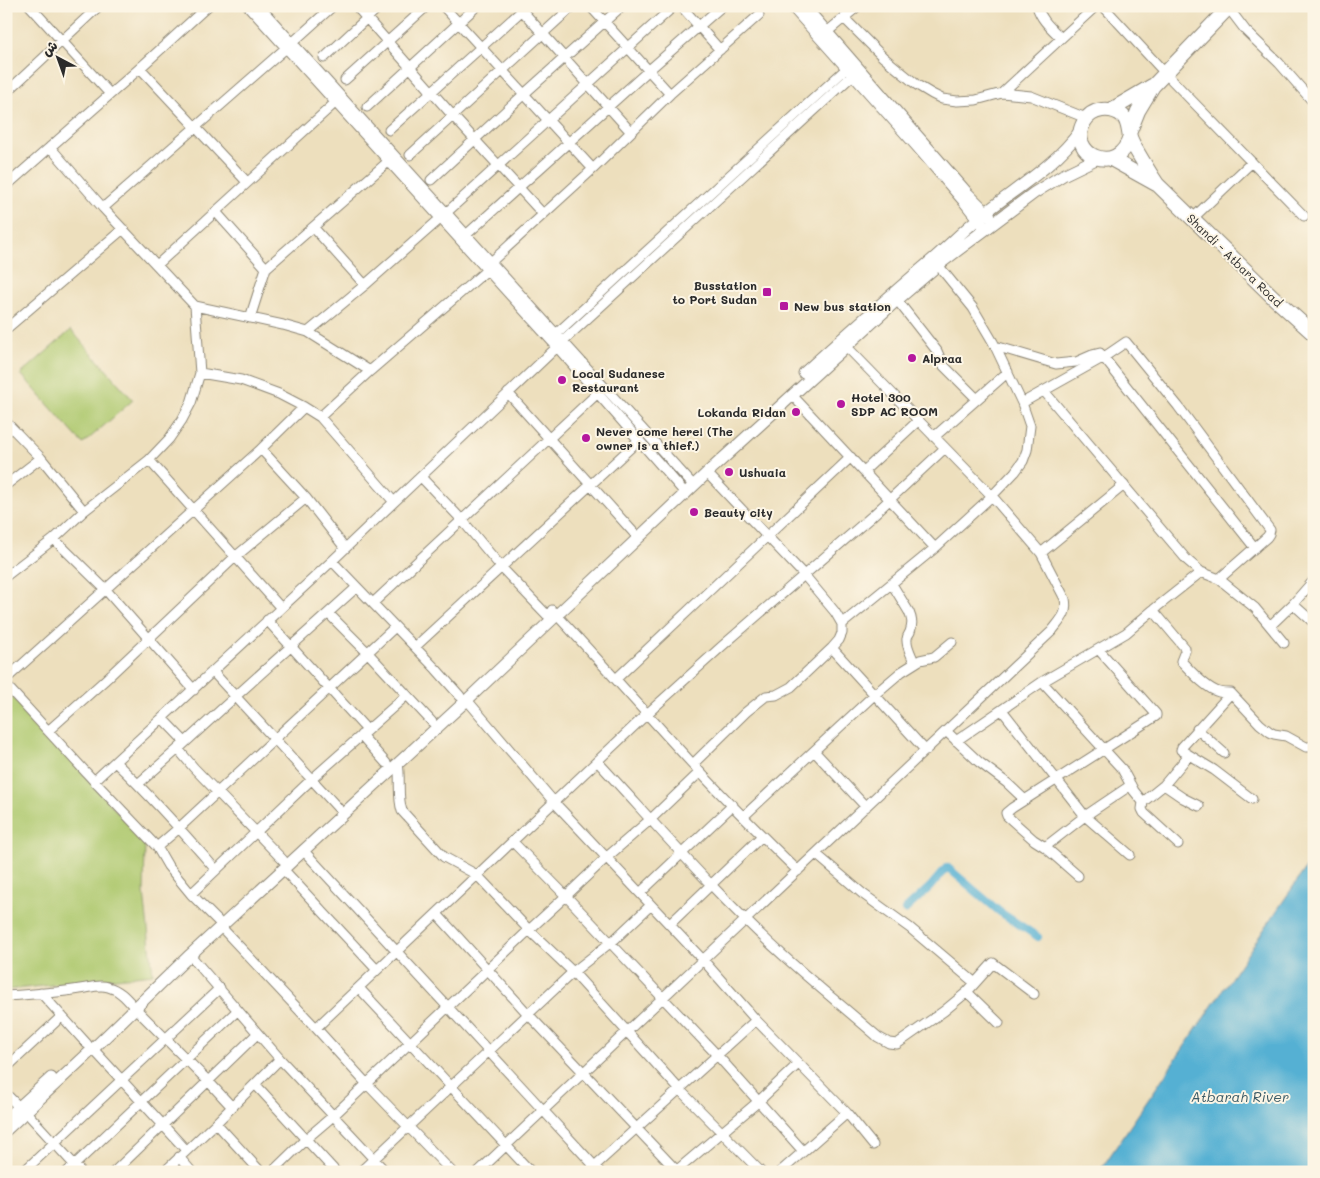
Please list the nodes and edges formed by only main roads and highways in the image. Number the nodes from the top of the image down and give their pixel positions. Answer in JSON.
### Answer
{"nodes":[{"id":1,"x":792,"y":6,"type":"edge"},
{"id":2,"x":804,"y":6,"type":"edge"},
{"id":3,"x":1229,"y":7,"type":"edge"},
{"id":4,"x":1153,"y":86,"type":"junction"},
{"id":5,"x":1111,"y":110,"type":"junction"},
{"id":6,"x":1083,"y":125,"type":"junction"},
{"id":7,"x":1130,"y":134,"type":"junction"},
{"id":8,"x":1104,"y":158,"type":"junction"},
{"id":9,"x":1157,"y":184,"type":"junction"},
{"id":10,"x":966,"y":197,"type":"junction"},
{"id":11,"x":986,"y":212,"type":"junction"},
{"id":12,"x":990,"y":225,"type":"junction"},
{"id":13,"x":968,"y":228,"type":"junction"},
{"id":14,"x":1314,"y":334,"type":"edge"},
{"id":15,"x":687,"y":487,"type":"junction"},
{"id":16,"x":552,"y":614,"type":"junction"},
{"id":17,"x":463,"y":698,"type":"junction"},
{"id":18,"x":392,"y":763,"type":"junction"},
{"id":19,"x":282,"y":865,"type":"junction"},
{"id":20,"x":219,"y":924,"type":"junction"},
{"id":21,"x":132,"y":1006,"type":"junction"},
{"id":22,"x":23,"y":1110,"type":"junction"},
{"id":23,"x":6,"y":1119,"type":"edge"},
{"id":24,"x":6,"y":1130,"type":"edge"}],
"edges":[{"from":1,"to":10,"type":"main road"},
{"from":2,"to":10,"type":"main road"},
{"from":3,"to":4,"type":"highway"},
{"from":4,"to":5,"type":"highway"},
{"from":4,"to":7,"type":"highway"},
{"from":5,"to":6,"type":"highway"},
{"from":5,"to":7,"type":"highway"},
{"from":6,"to":8,"type":"highway"},
{"from":6,"to":11,"type":"main road"},
{"from":7,"to":8,"type":"highway"},
{"from":7,"to":9,"type":"highway","name":"Shandi - Atbara Road"},
{"from":8,"to":9,"type":"highway","name":"Shandi - Atbara Road"},
{"from":8,"to":12,"type":"main road"},
{"from":9,"to":14,"type":"highway","name":"Shandi - Atbara Road"},
{"from":10,"to":11,"type":"main road"},
{"from":10,"to":11,"type":"main road"},
{"from":10,"to":13,"type":"main road"},
{"from":11,"to":12,"type":"main road"},
{"from":11,"to":13,"type":"main road"},
{"from":12,"to":15,"type":"main road"},
{"from":13,"to":15,"type":"main road"},
{"from":15,"to":16,"type":"main road"},
{"from":15,"to":16,"type":"main road"},
{"from":16,"to":17,"type":"main road"},
{"from":17,"to":18,"type":"main road"},
{"from":17,"to":18,"type":"main road"},
{"from":18,"to":19,"type":"main road"},
{"from":18,"to":19,"type":"main road"},
{"from":19,"to":20,"type":"main road"},
{"from":20,"to":21,"type":"main road"},
{"from":20,"to":21,"type":"main road"},
{"from":21,"to":22,"type":"main road"},
{"from":22,"to":23,"type":"main road"},
{"from":22,"to":24,"type":"main road"}]}
